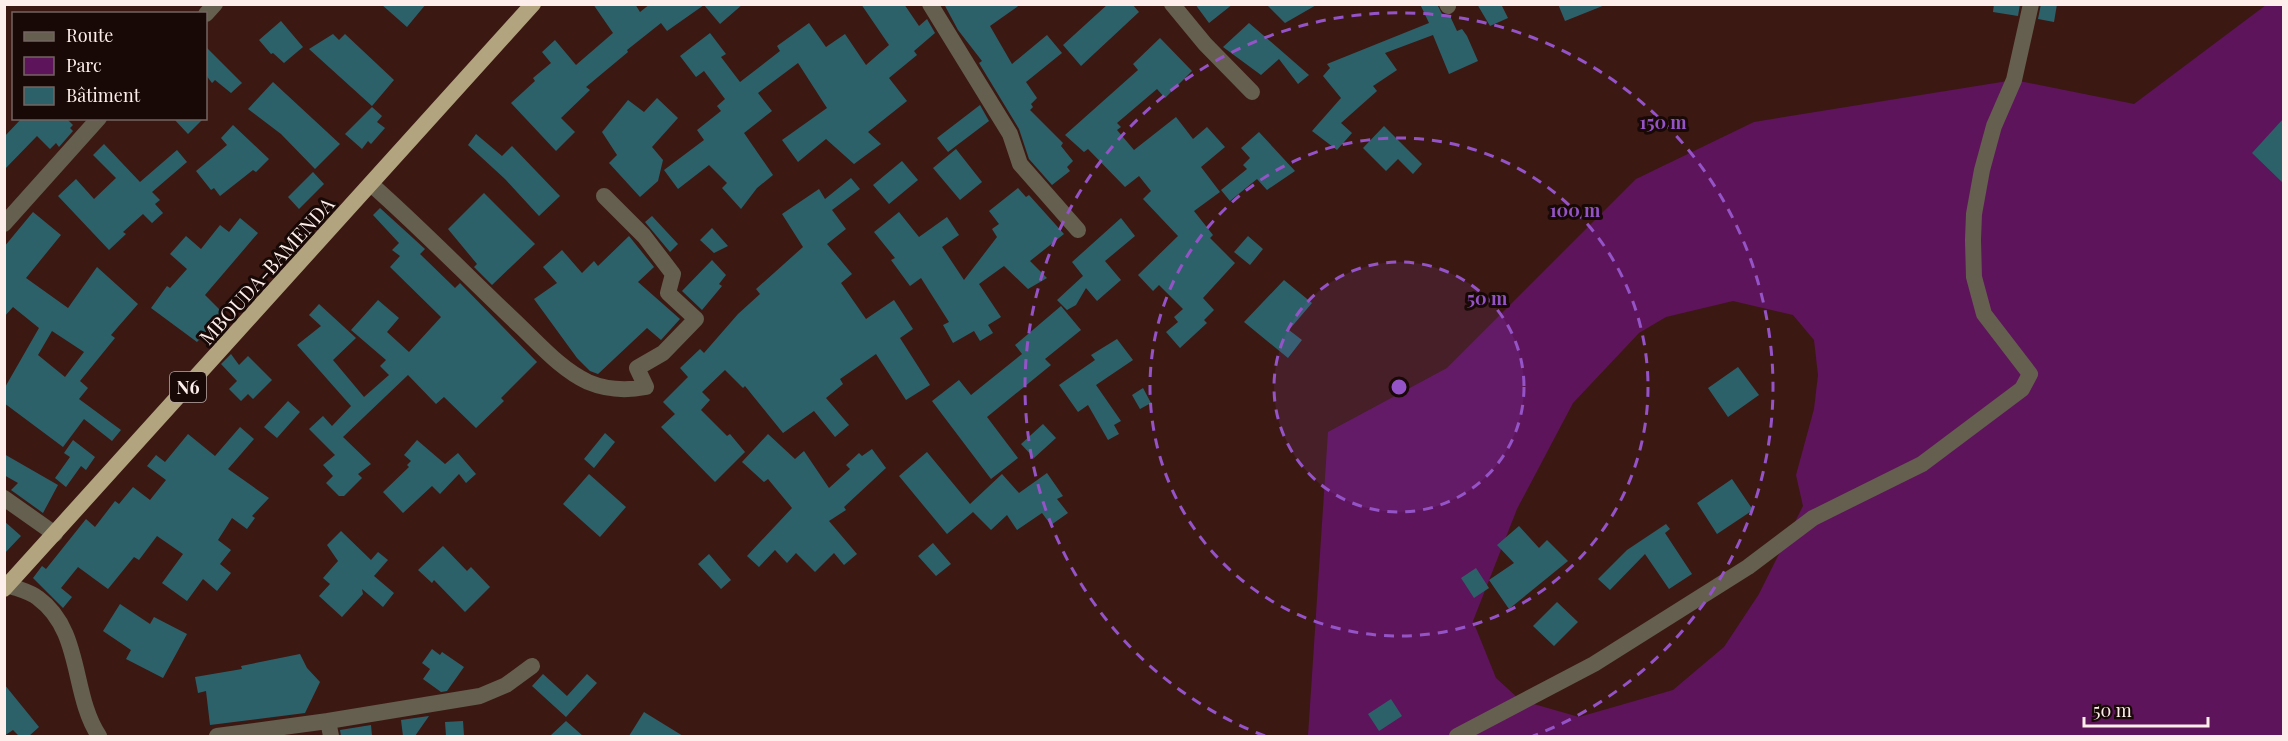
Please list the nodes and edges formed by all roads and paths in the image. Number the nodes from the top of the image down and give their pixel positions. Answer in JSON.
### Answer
{"nodes":[{"id":1,"x":533,"y":4,"type":"edge"},
{"id":2,"x":930,"y":4,"type":"edge"},
{"id":3,"x":1172,"y":4,"type":"edge"},
{"id":4,"x":2031,"y":4,"type":"edge"},
{"id":5,"x":1252,"y":92,"type":"dead end"},
{"id":6,"x":97,"y":120,"type":"edge"},
{"id":7,"x":372,"y":185,"type":"junction"},
{"id":8,"x":604,"y":196,"type":"dead end"},
{"id":9,"x":4,"y":224,"type":"edge"},
{"id":10,"x":1078,"y":230,"type":"dead end"},
{"id":11,"x":4,"y":498,"type":"edge"},
{"id":12,"x":55,"y":534,"type":"junction"},
{"id":13,"x":6,"y":587,"type":"edge"},
{"id":14,"x":532,"y":666,"type":"dead end"},
{"id":15,"x":330,"y":729,"type":"edge"},
{"id":16,"x":99,"y":736,"type":"edge"},
{"id":17,"x":216,"y":736,"type":"edge"},
{"id":18,"x":1456,"y":736,"type":"edge"}],
"edges":[{"from":1,"to":7,"type":"highway","name":"MBOUDA-BAMENDA","number":"N6"},
{"from":2,"to":10,"type":"street"},
{"from":3,"to":5,"type":"street"},
{"from":4,"to":18,"type":"street"},
{"from":6,"to":9,"type":"street"},
{"from":7,"to":8,"type":"street"},
{"from":7,"to":12,"type":"highway","name":"MBOUDA-BAMENDA","number":"N6"},
{"from":11,"to":12,"type":"street"},
{"from":12,"to":13,"type":"highway","name":"MBOUDA-BAMENDA","number":"N6"},
{"from":13,"to":16,"type":"street"},
{"from":14,"to":15,"type":"street"},
{"from":15,"to":17,"type":"street"}]}
